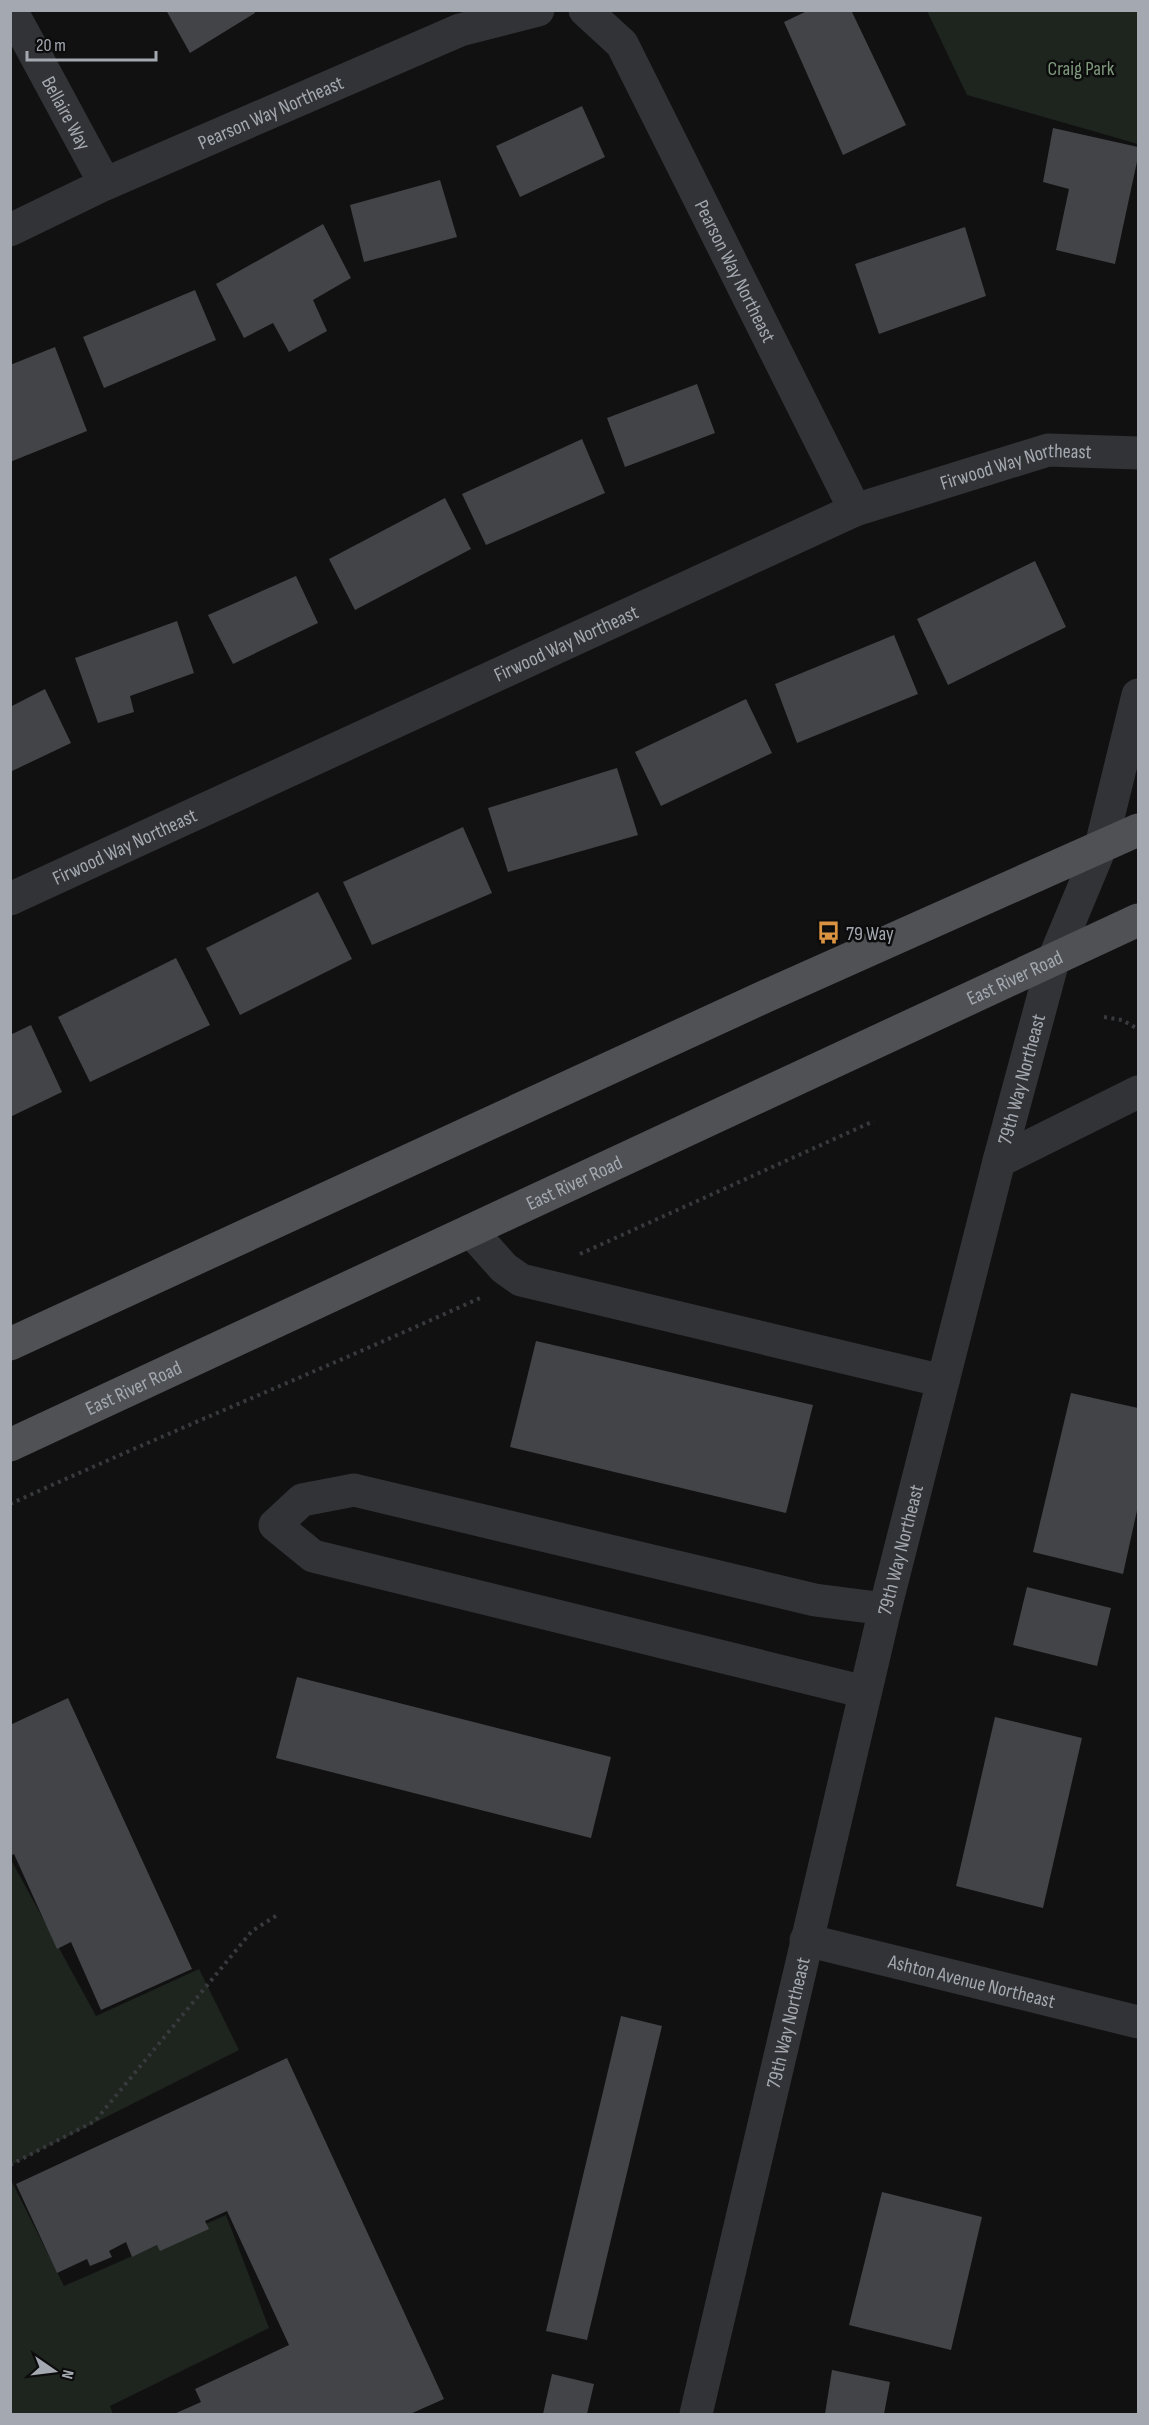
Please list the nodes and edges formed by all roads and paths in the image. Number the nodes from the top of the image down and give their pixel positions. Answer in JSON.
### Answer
{"nodes":[{"id":1,"x":11,"y":10,"type":"edge"},
{"id":2,"x":538,"y":10,"type":"edge"},
{"id":3,"x":585,"y":10,"type":"edge"},
{"id":4,"x":105,"y":184,"type":"junction"},
{"id":5,"x":10,"y":230,"type":"edge"},
{"id":6,"x":1138,"y":453,"type":"edge"},
{"id":7,"x":855,"y":510,"type":"junction"},
{"id":8,"x":1138,"y":695,"type":"edge"},
{"id":9,"x":1138,"y":830,"type":"edge"},
{"id":10,"x":1101,"y":846,"type":"junction"},
{"id":11,"x":10,"y":899,"type":"edge"},
{"id":12,"x":1138,"y":920,"type":"edge"},
{"id":13,"x":1053,"y":961,"type":"junction"},
{"id":14,"x":1104,"y":1017,"type":"dead end"},
{"id":15,"x":1138,"y":1029,"type":"edge"},
{"id":16,"x":1138,"y":1092,"type":"edge"},
{"id":17,"x":874,"y":1121,"type":"dead end"},
{"id":18,"x":999,"y":1161,"type":"junction"},
{"id":19,"x":471,"y":1231,"type":"junction"},
{"id":20,"x":575,"y":1256,"type":"dead end"},
{"id":21,"x":521,"y":1280,"type":"junction"},
{"id":22,"x":10,"y":1344,"type":"edge"},
{"id":23,"x":943,"y":1381,"type":"junction"},
{"id":24,"x":10,"y":1445,"type":"edge"},
{"id":25,"x":10,"y":1504,"type":"edge"},
{"id":26,"x":885,"y":1609,"type":"junction"},
{"id":27,"x":865,"y":1692,"type":"junction"},
{"id":28,"x":279,"y":1914,"type":"dead end"},
{"id":29,"x":806,"y":1940,"type":"junction"},
{"id":30,"x":1138,"y":2022,"type":"edge"},
{"id":31,"x":10,"y":2164,"type":"edge"},
{"id":32,"x":696,"y":2415,"type":"edge"}],
"edges":[{"from":1,"to":4,"type":"street","name":"Bellaire Way"},
{"from":2,"to":4,"type":"street","name":"Pearson Way Northeast"},
{"from":3,"to":7,"type":"street","name":"Pearson Way Northeast"},
{"from":4,"to":5,"type":"street","name":"Pearson Way Northeast"},
{"from":6,"to":7,"type":"street","name":"Firwood Way Northeast"},
{"from":7,"to":11,"type":"street","name":"Firwood Way Northeast"},
{"from":8,"to":10,"type":"street","name":"79th Way Northeast"},
{"from":9,"to":10,"type":"main road"},
{"from":10,"to":13,"type":"street","name":"79th Way Northeast"},
{"from":10,"to":22,"type":"main road"},
{"from":12,"to":13,"type":"main road","name":"East River Road"},
{"from":13,"to":18,"type":"street","name":"79th Way Northeast"},
{"from":13,"to":19,"type":"main road","name":"East River Road"},
{"from":14,"to":15,"type":"path"},
{"from":16,"to":18,"type":"street"},
{"from":17,"to":20,"type":"path"},
{"from":18,"to":23,"type":"street","name":"79th Way Northeast"},
{"from":19,"to":21,"type":"street"},
{"from":19,"to":24,"type":"main road","name":"East River Road"},
{"from":21,"to":23,"type":"street"},
{"from":21,"to":25,"type":"path"},
{"from":23,"to":26,"type":"street","name":"79th Way Northeast"},
{"from":26,"to":27,"type":"street","name":"79th Way Northeast"},
{"from":26,"to":27,"type":"street"},
{"from":27,"to":29,"type":"street","name":"79th Way Northeast"},
{"from":28,"to":31,"type":"path"},
{"from":29,"to":30,"type":"street","name":"Ashton Avenue Northeast"},
{"from":29,"to":32,"type":"street","name":"79th Way Northeast"}]}
